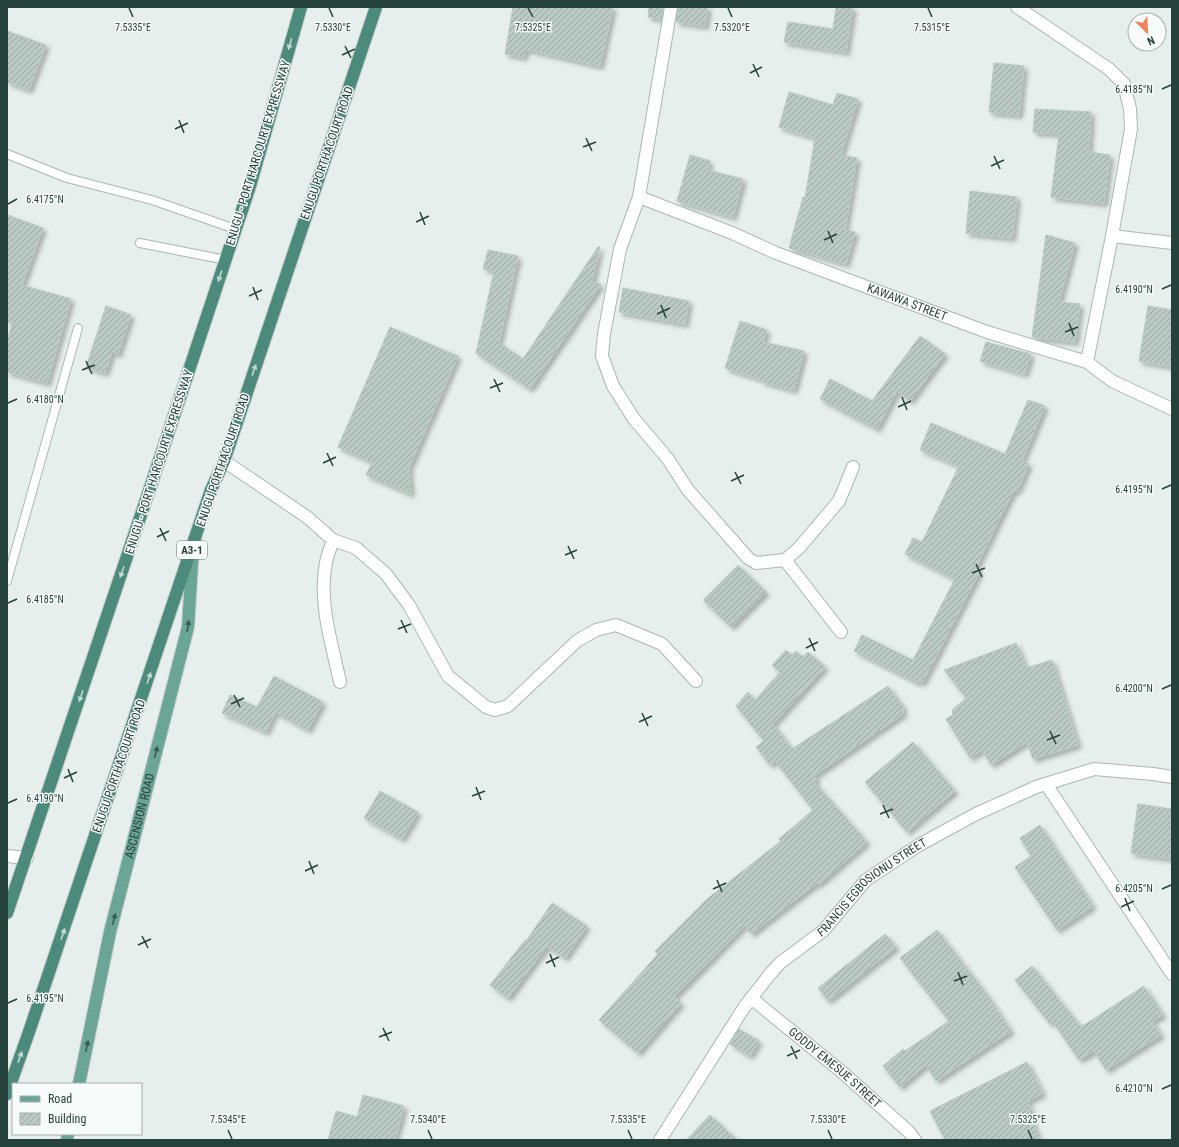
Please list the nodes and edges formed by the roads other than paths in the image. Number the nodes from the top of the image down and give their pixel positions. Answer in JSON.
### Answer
{"nodes":[{"id":1,"x":301,"y":7,"type":"edge"},
{"id":2,"x":376,"y":7,"type":"edge"},
{"id":3,"x":671,"y":7,"type":"edge"},
{"id":4,"x":1017,"y":7,"type":"edge"},
{"id":5,"x":7,"y":154,"type":"edge"},
{"id":6,"x":639,"y":197,"type":"junction"},
{"id":7,"x":235,"y":229,"type":"junction"},
{"id":8,"x":1112,"y":236,"type":"junction"},
{"id":9,"x":140,"y":243,"type":"dead end"},
{"id":10,"x":1172,"y":243,"type":"edge"},
{"id":11,"x":226,"y":260,"type":"junction"},
{"id":12,"x":78,"y":328,"type":"dead end"},
{"id":13,"x":1087,"y":362,"type":"junction"},
{"id":14,"x":1172,"y":409,"type":"edge"},
{"id":15,"x":224,"y":461,"type":"junction"},
{"id":16,"x":853,"y":467,"type":"dead end"},
{"id":17,"x":334,"y":540,"type":"junction"},
{"id":18,"x":193,"y":546,"type":"junction"},
{"id":19,"x":785,"y":560,"type":"junction"},
{"id":20,"x":7,"y":581,"type":"edge"},
{"id":21,"x":841,"y":632,"type":"dead end"},
{"id":22,"x":696,"y":681,"type":"dead end"},
{"id":23,"x":340,"y":682,"type":"dead end"},
{"id":24,"x":1172,"y":777,"type":"edge"},
{"id":25,"x":1046,"y":784,"type":"junction"},
{"id":26,"x":7,"y":856,"type":"edge"},
{"id":27,"x":26,"y":858,"type":"junction"},
{"id":28,"x":7,"y":913,"type":"edge"},
{"id":29,"x":1172,"y":974,"type":"edge"},
{"id":30,"x":751,"y":998,"type":"junction"},
{"id":31,"x":79,"y":1083,"type":"edge"},
{"id":32,"x":7,"y":1094,"type":"edge"},
{"id":33,"x":660,"y":1140,"type":"edge"},
{"id":34,"x":915,"y":1140,"type":"edge"}],
"edges":[{"from":1,"to":7,"type":"highway","name":"ENUGU - PORT HARCOURT EXPRESSWAY","one_way":true},
{"from":15,"to":2,"type":"highway","name":"ENUGU PORTHACOURT ROAD","number":"A3-1","one_way":true},
{"from":3,"to":6,"type":"street"},
{"from":4,"to":8,"type":"street"},
{"from":5,"to":7,"type":"lane"},
{"from":6,"to":13,"type":"street","name":"KAWAWA STREET"},
{"from":6,"to":19,"type":"street"},
{"from":7,"to":11,"type":"highway","name":"ENUGU - PORT HARCOURT EXPRESSWAY"},
{"from":8,"to":10,"type":"street"},
{"from":8,"to":13,"type":"street"},
{"from":9,"to":11,"type":"lane"},
{"from":11,"to":27,"type":"highway","name":"ENUGU - PORT HARCOURT EXPRESSWAY","one_way":true},
{"from":12,"to":20,"type":"lane"},
{"from":13,"to":14,"type":"street","name":"KAWAWA STREET"},
{"from":15,"to":17,"type":"street"},
{"from":15,"to":18,"type":"highway","name":"ENUGU PORTHACOURT ROAD","number":"A3-1"},
{"from":16,"to":19,"type":"street"},
{"from":17,"to":22,"type":"street"},
{"from":17,"to":23,"type":"street"},
{"from":31,"to":18,"type":"main road","name":"ASCENSION ROAD","one_way":true},
{"from":32,"to":18,"type":"highway","name":"ENUGU PORTHACOURT ROAD","number":"A3-1","one_way":true},
{"from":19,"to":21,"type":"street"},
{"from":24,"to":25,"type":"street","name":"FRANCIS EGBOSIONU STREET"},
{"from":25,"to":29,"type":"street"},
{"from":25,"to":30,"type":"street","name":"FRANCIS EGBOSIONU STREET"},
{"from":26,"to":27,"type":"street"},
{"from":27,"to":28,"type":"highway","name":"ENUGU - PORT HARCOURT EXPRESSWAY"},
{"from":30,"to":33,"type":"street","name":"FRANCIS EGBOSIONU STREET"},
{"from":30,"to":34,"type":"street","name":"GODDY EMESUE STREET"}]}
